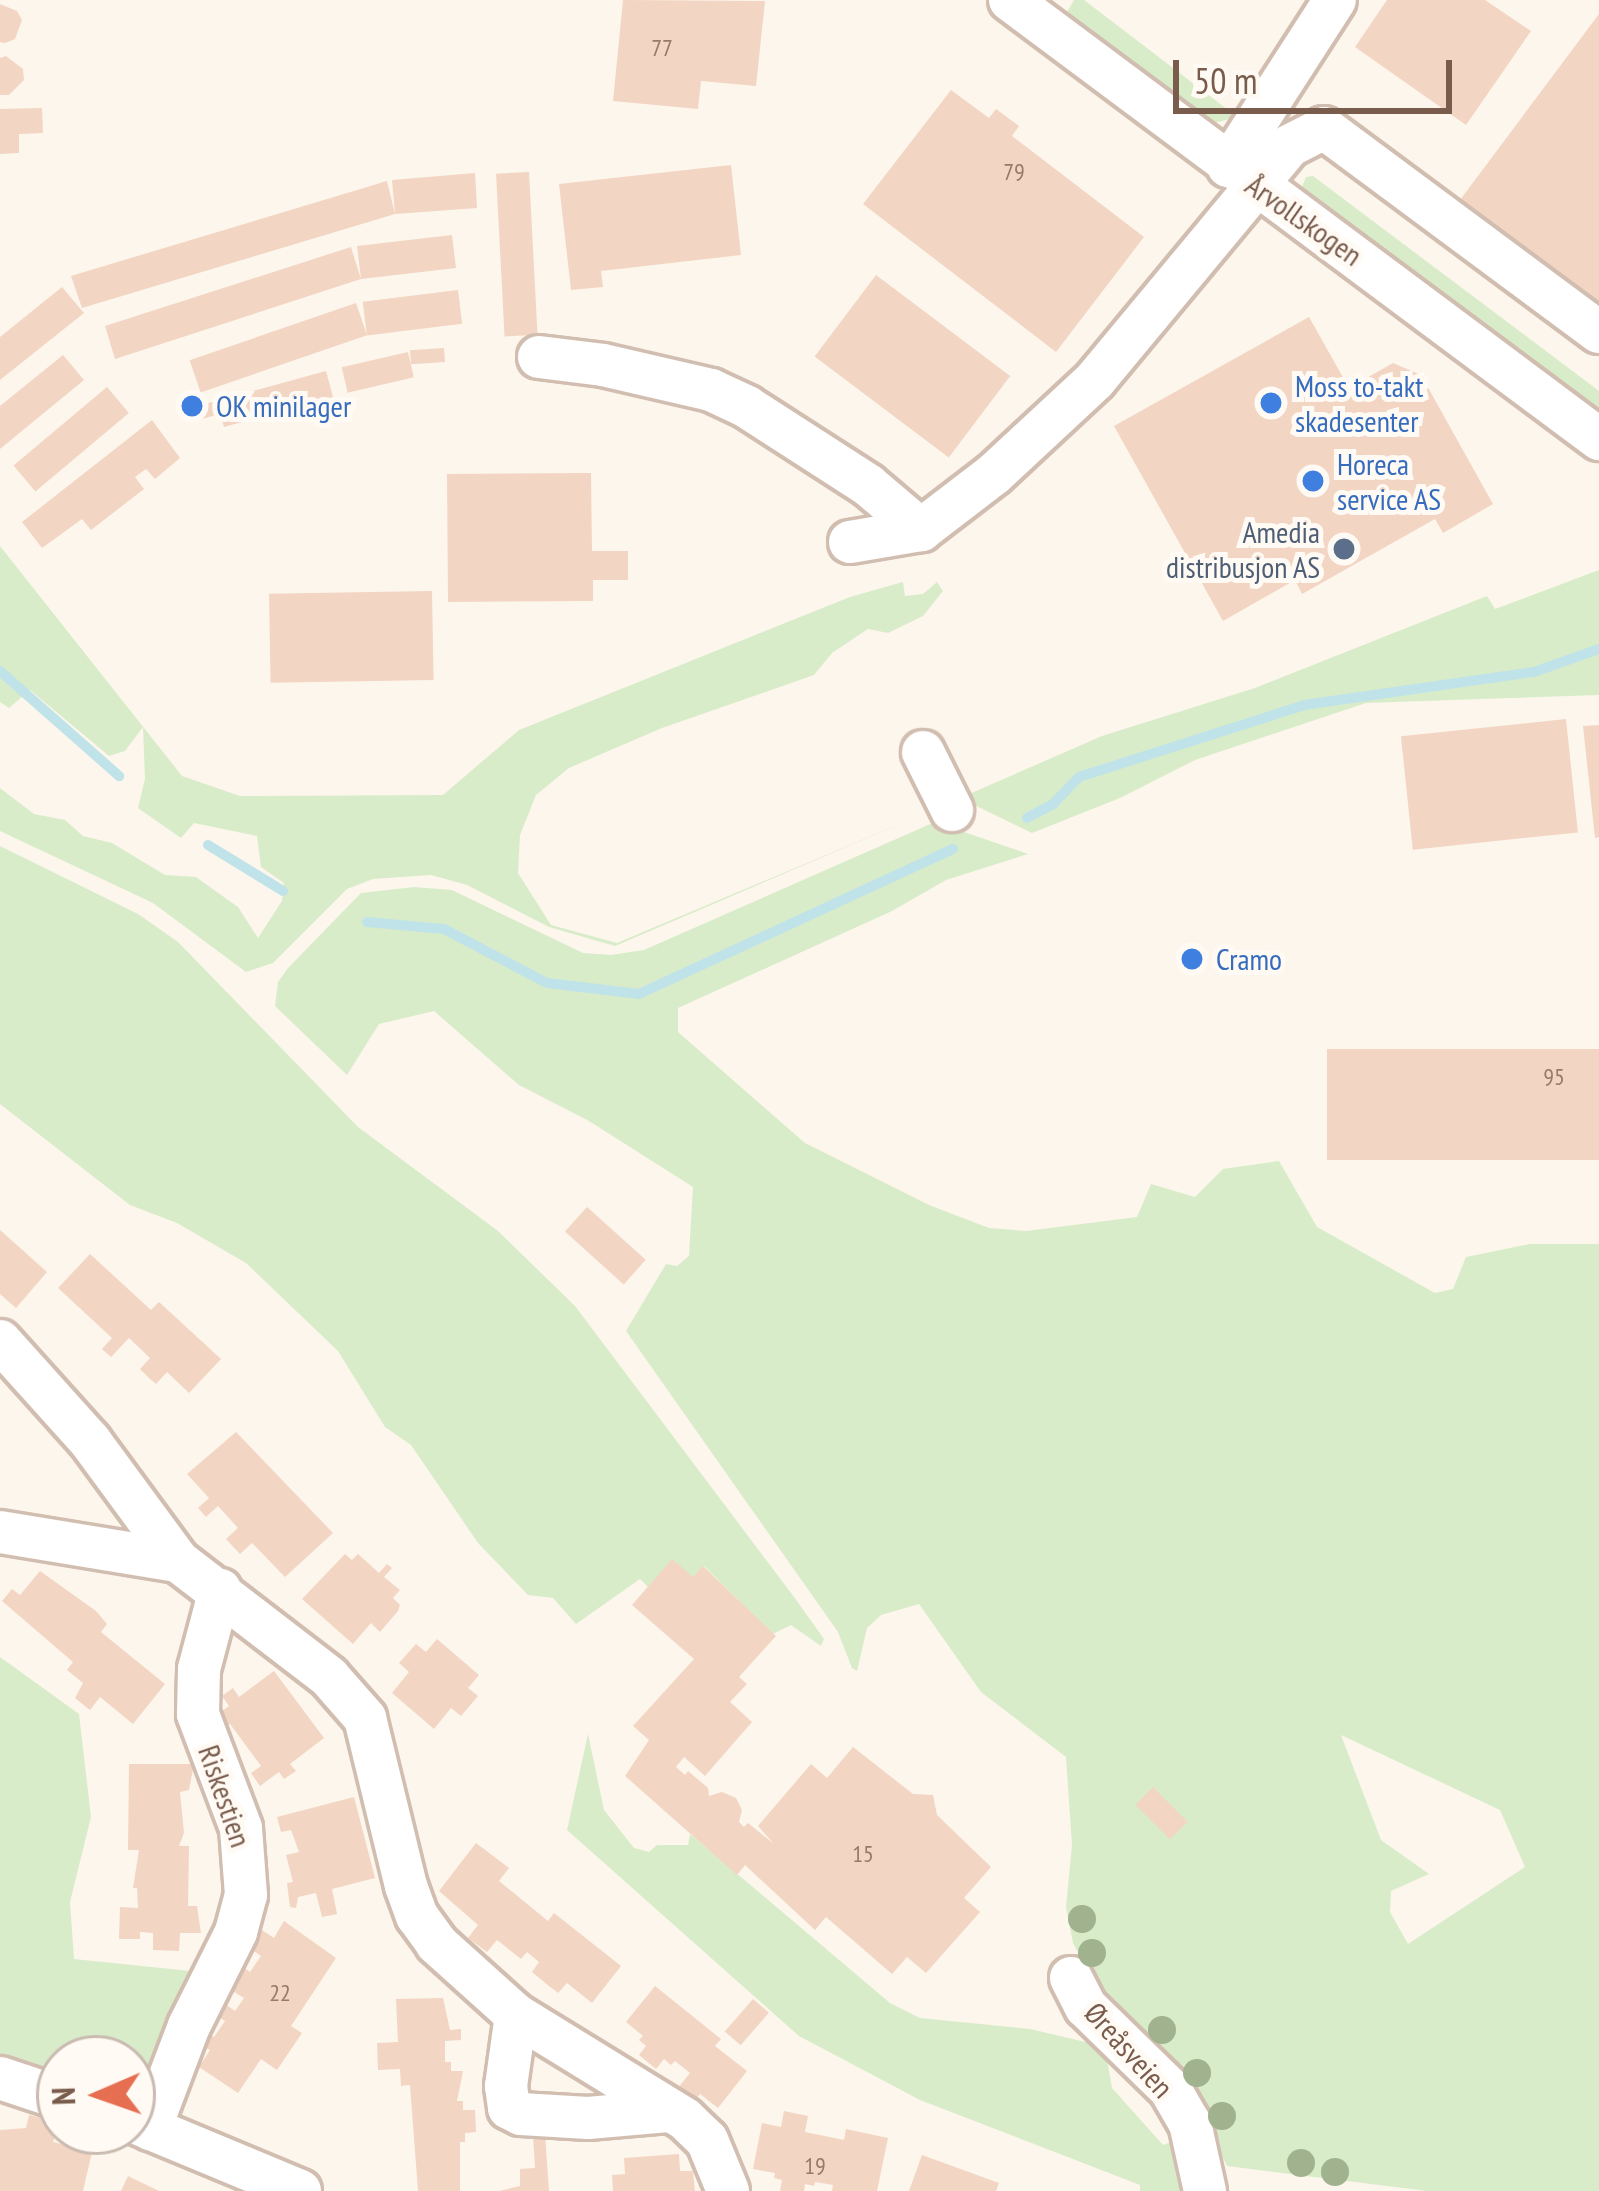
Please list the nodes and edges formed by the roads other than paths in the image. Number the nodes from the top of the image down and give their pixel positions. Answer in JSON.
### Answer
{"nodes":[{"id":1,"x":1010,"y":0,"type":"edge"},
{"id":2,"x":1336,"y":0,"type":"edge"},
{"id":3,"x":1243,"y":176,"type":"junction"},
{"id":4,"x":1599,"y":332,"type":"edge"},
{"id":5,"x":539,"y":357,"type":"dead end"},
{"id":6,"x":1599,"y":439,"type":"edge"},
{"id":7,"x":921,"y":530,"type":"junction"},
{"id":8,"x":850,"y":542,"type":"dead end"},
{"id":9,"x":923,"y":752,"type":"dead end"},
{"id":10,"x":952,"y":810,"type":"dead end"},
{"id":11,"x":0,"y":1341,"type":"edge"},
{"id":12,"x":0,"y":1532,"type":"edge"},
{"id":13,"x":178,"y":1561,"type":"junction"},
{"id":14,"x":220,"y":1590,"type":"junction"},
{"id":15,"x":1071,"y":1978,"type":"dead end"},
{"id":16,"x":516,"y":2015,"type":"junction"},
{"id":17,"x":0,"y":2078,"type":"edge"},
{"id":18,"x":36,"y":2090,"type":"edge"},
{"id":19,"x":156,"y":2094,"type":"edge"},
{"id":20,"x":668,"y":2110,"type":"junction"},
{"id":21,"x":156,"y":2131,"type":"edge"},
{"id":22,"x":300,"y":2191,"type":"edge"},
{"id":23,"x":728,"y":2191,"type":"edge"},
{"id":24,"x":1205,"y":2191,"type":"edge"}],
"edges":[{"from":1,"to":3,"type":"street","name":"Årvollskogen"},
{"from":2,"to":3,"type":"street"},
{"from":3,"to":4,"type":"street"},
{"from":3,"to":6,"type":"street","name":"Årvollskogen"},
{"from":3,"to":7,"type":"street"},
{"from":5,"to":7,"type":"street"},
{"from":7,"to":8,"type":"street"},
{"from":9,"to":10,"type":"street"},
{"from":11,"to":13,"type":"street"},
{"from":12,"to":13,"type":"street"},
{"from":13,"to":14,"type":"street"},
{"from":14,"to":16,"type":"street"},
{"from":14,"to":19,"type":"street","name":"Riskestien"},
{"from":15,"to":24,"type":"street","name":"Øreåsveien"},
{"from":16,"to":20,"type":"street"},
{"from":16,"to":20,"type":"street"},
{"from":17,"to":18,"type":"street"},
{"from":20,"to":23,"type":"street"},
{"from":21,"to":22,"type":"street"}]}
